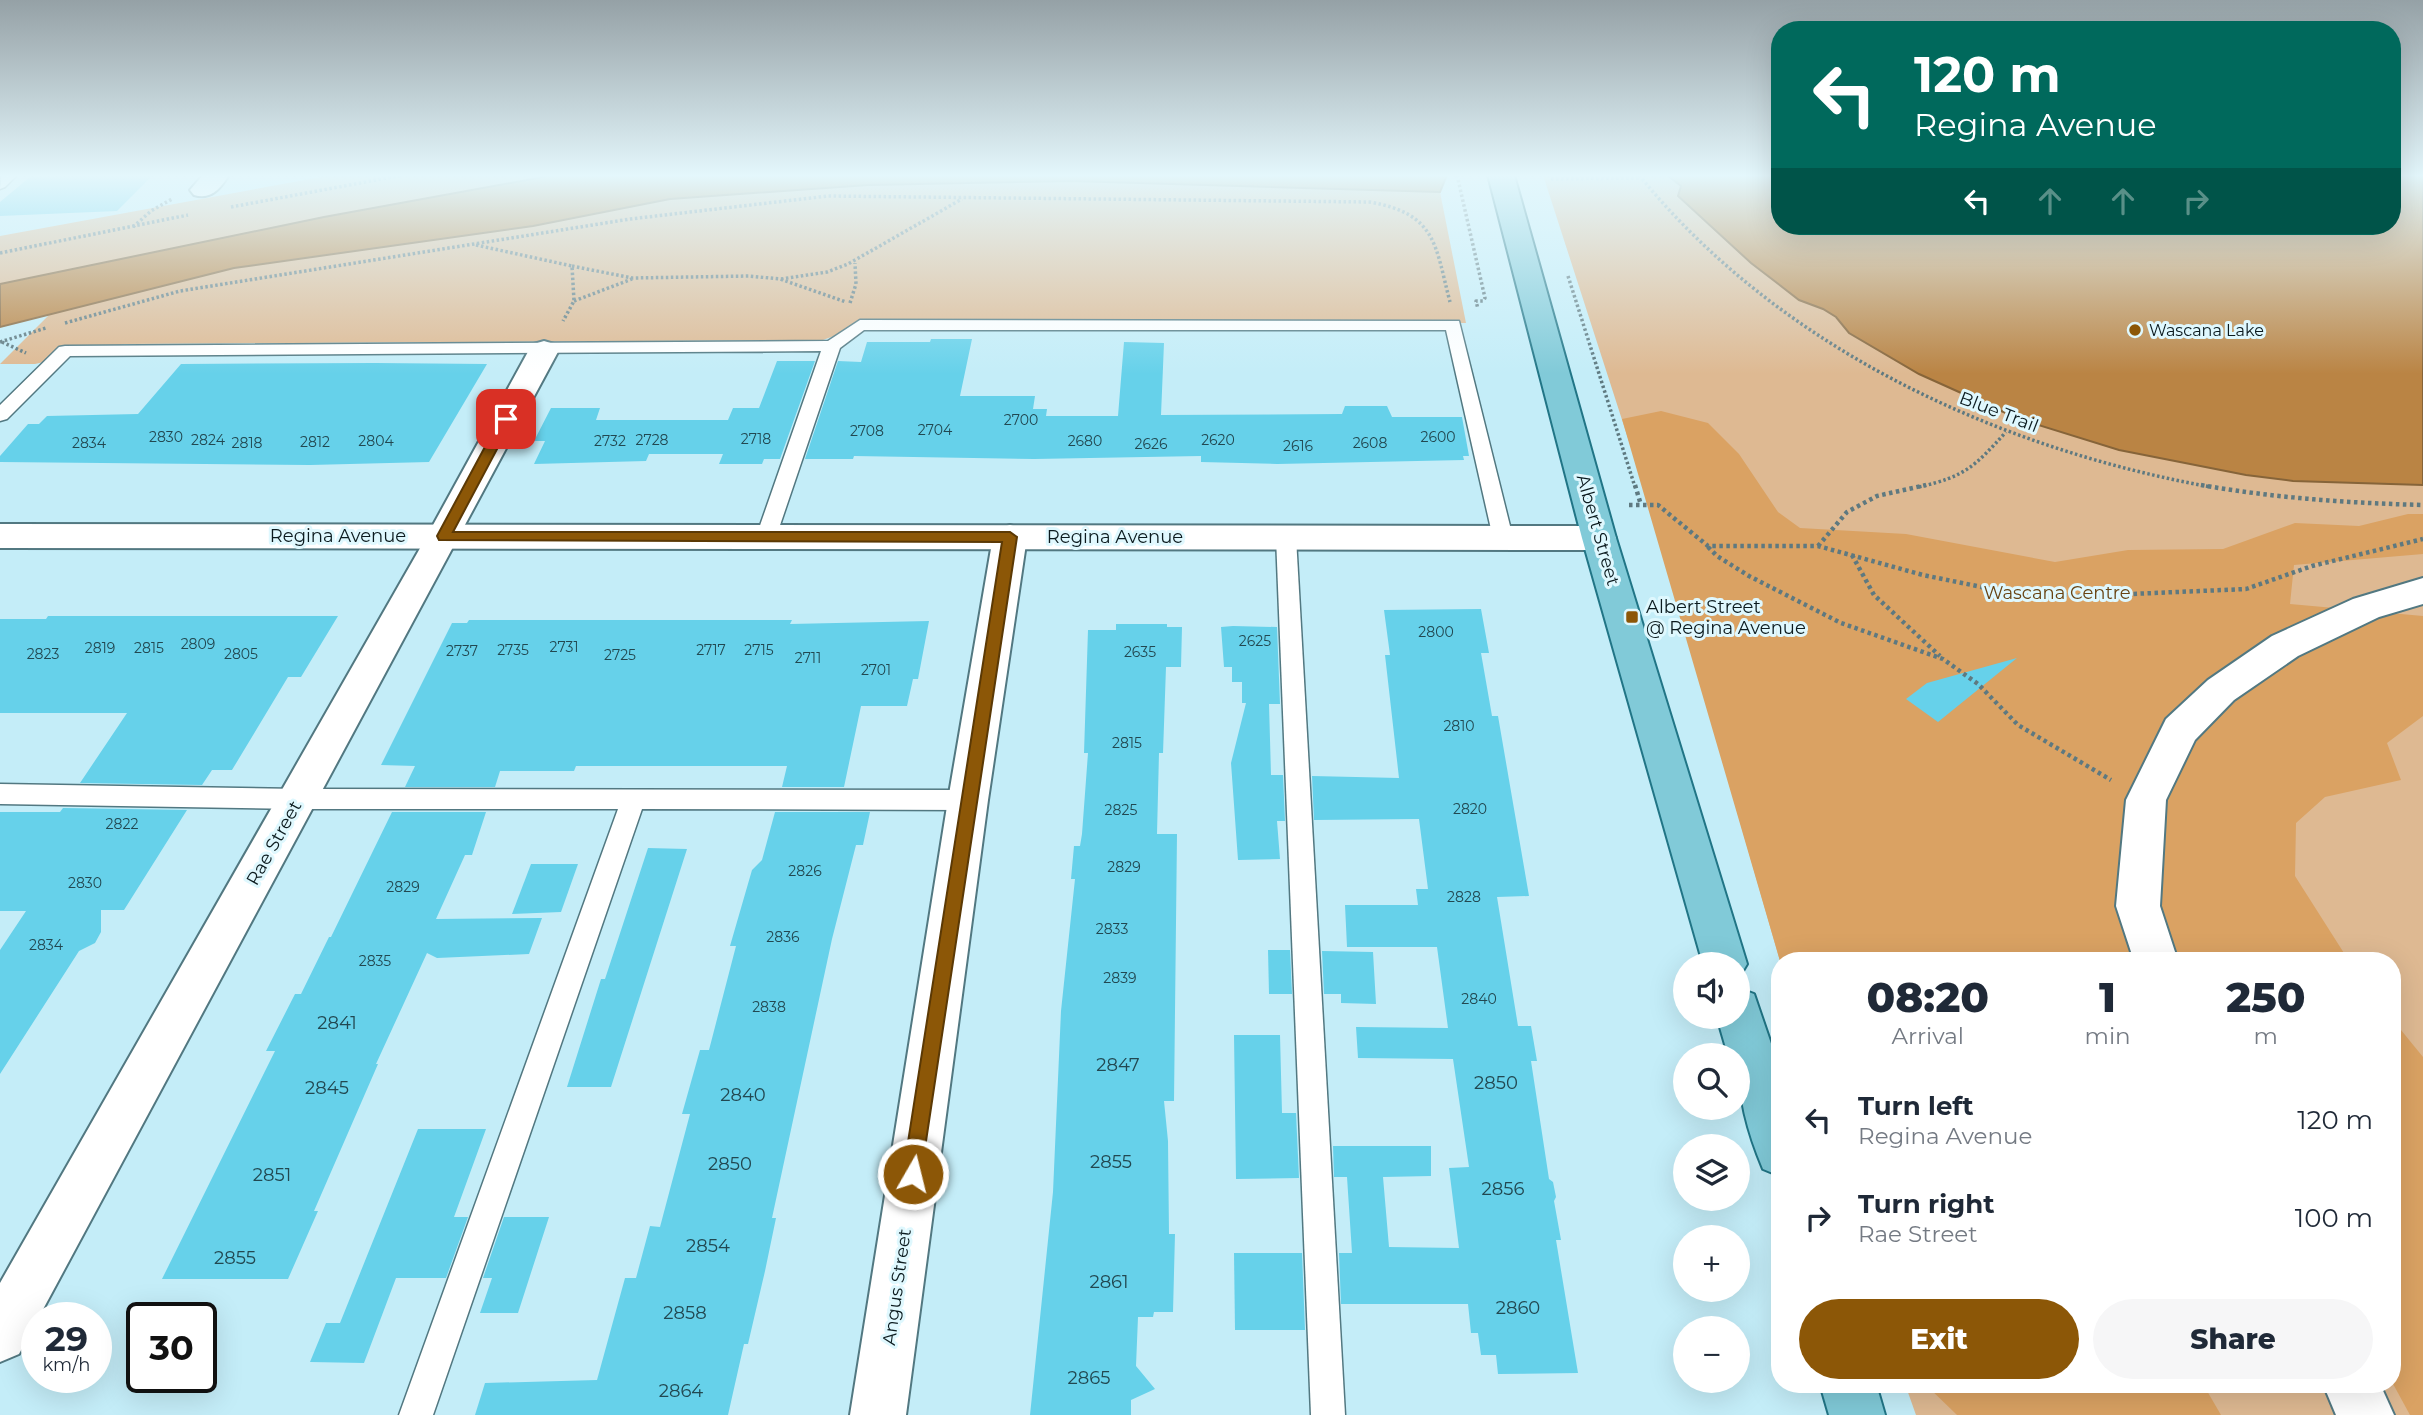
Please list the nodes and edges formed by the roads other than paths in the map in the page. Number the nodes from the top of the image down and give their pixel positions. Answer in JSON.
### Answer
{"nodes":[{"id":1,"x":1519,"y":241,"type":"edge"},
{"id":2,"x":832,"y":346,"type":"junction"},
{"id":3,"x":544,"y":349,"type":"junction"},
{"id":4,"x":0,"y":415,"type":"edge"},
{"id":5,"x":0,"y":536,"type":"edge"},
{"id":6,"x":444,"y":536,"type":"junction"},
{"id":7,"x":766,"y":537,"type":"junction"},
{"id":8,"x":1010,"y":537,"type":"junction"},
{"id":9,"x":1286,"y":537,"type":"junction"},
{"id":10,"x":1503,"y":538,"type":"junction"},
{"id":11,"x":1600,"y":538,"type":"junction"},
{"id":12,"x":2423,"y":591,"type":"edge"},
{"id":13,"x":0,"y":794,"type":"edge"},
{"id":14,"x":634,"y":798,"type":"junction"},
{"id":15,"x":299,"y":799,"type":"junction"},
{"id":16,"x":968,"y":800,"type":"junction"},
{"id":17,"x":1721,"y":952,"type":"edge"},
{"id":18,"x":2153,"y":952,"type":"edge"},
{"id":19,"x":1744,"y":1029,"type":"edge"},
{"id":20,"x":1771,"y":1121,"type":"edge"},
{"id":21,"x":0,"y":1335,"type":"edge"},
{"id":22,"x":1851,"y":1393,"type":"edge"},
{"id":23,"x":2355,"y":1393,"type":"edge"},
{"id":24,"x":416,"y":1415,"type":"edge"},
{"id":25,"x":878,"y":1415,"type":"edge"},
{"id":26,"x":1328,"y":1415,"type":"edge"},
{"id":27,"x":1857,"y":1415,"type":"edge"},
{"id":28,"x":2366,"y":1415,"type":"edge"}],
"edges":[{"from":1,"to":11,"type":"main road","name":"Albert Street"},
{"from":2,"to":3,"type":"lane"},
{"from":2,"to":7,"type":"lane"},
{"from":2,"to":10,"type":"lane"},
{"from":3,"to":4,"type":"lane"},
{"from":3,"to":6,"type":"street","name":"Rae Street"},
{"from":5,"to":6,"type":"street","name":"Regina Avenue"},
{"from":6,"to":7,"type":"street","name":"Regina Avenue"},
{"from":6,"to":15,"type":"street","name":"Rae Street"},
{"from":7,"to":8,"type":"street","name":"Regina Avenue"},
{"from":8,"to":9,"type":"street","name":"Regina Avenue"},
{"from":8,"to":16,"type":"street","name":"Angus Street"},
{"from":9,"to":10,"type":"street","name":"Regina Avenue"},
{"from":9,"to":26,"type":"lane"},
{"from":10,"to":11,"type":"street","name":"Regina Avenue"},
{"from":11,"to":17,"type":"main road","name":"Albert Street"},
{"from":12,"to":18,"type":"street"},
{"from":13,"to":15,"type":"lane"},
{"from":14,"to":15,"type":"lane"},
{"from":14,"to":16,"type":"lane"},
{"from":14,"to":24,"type":"lane"},
{"from":15,"to":21,"type":"street","name":"Rae Street"},
{"from":16,"to":25,"type":"street","name":"Angus Street"},
{"from":19,"to":20,"type":"main road"},
{"from":22,"to":27,"type":"main road"},
{"from":23,"to":28,"type":"street"}]}
